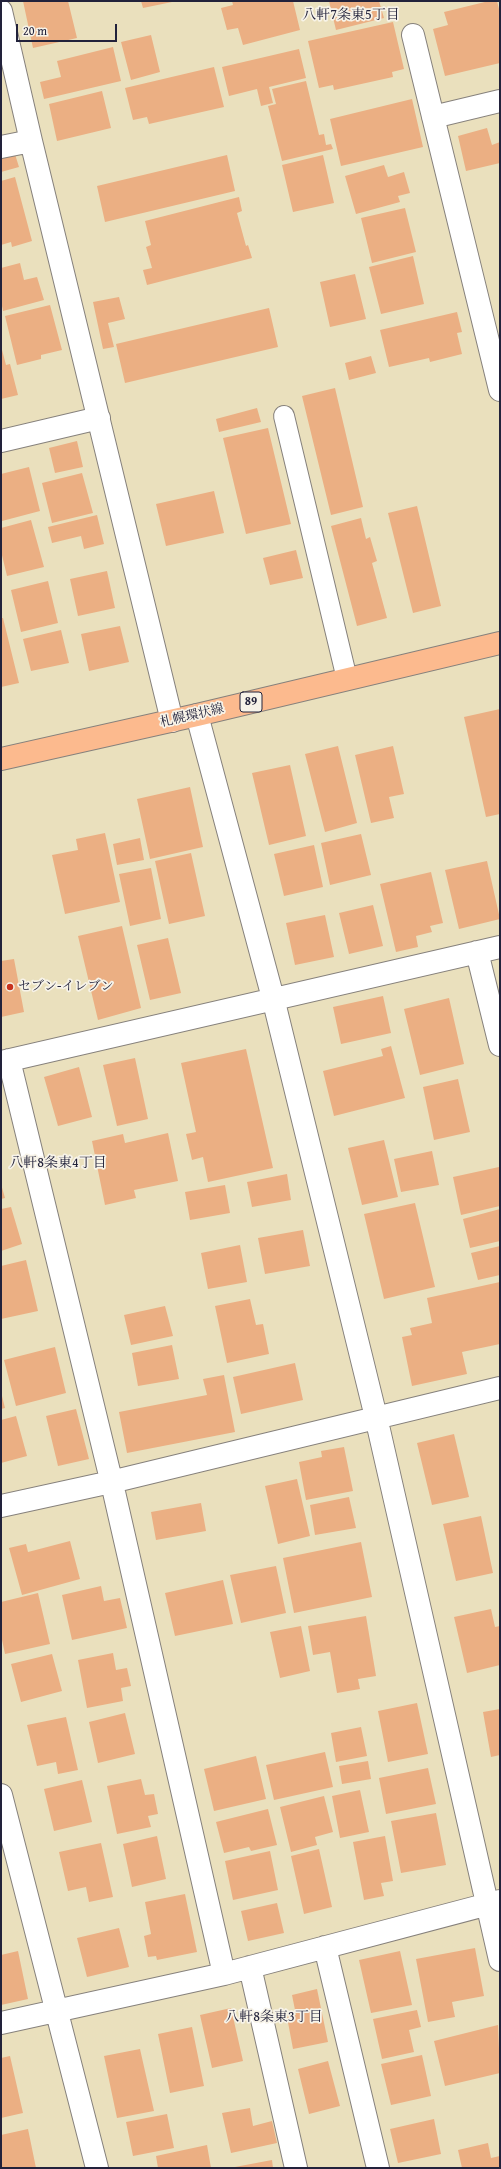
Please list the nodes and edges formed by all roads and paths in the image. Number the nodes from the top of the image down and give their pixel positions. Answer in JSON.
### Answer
{"nodes":[{"id":1,"x":1,"y":11,"type":"edge"},
{"id":2,"x":413,"y":35,"type":"dead end"},
{"id":3,"x":500,"y":101,"type":"edge"},
{"id":4,"x":433,"y":117,"type":"junction"},
{"id":5,"x":31,"y":141,"type":"junction"},
{"id":6,"x":1,"y":147,"type":"edge"},
{"id":7,"x":500,"y":390,"type":"edge"},
{"id":8,"x":284,"y":416,"type":"dead end"},
{"id":9,"x":99,"y":418,"type":"junction"},
{"id":10,"x":1,"y":441,"type":"edge"},
{"id":11,"x":500,"y":643,"type":"edge"},
{"id":12,"x":347,"y":679,"type":"junction"},
{"id":13,"x":197,"y":715,"type":"junction"},
{"id":14,"x":172,"y":721,"type":"junction"},
{"id":15,"x":1,"y":759,"type":"edge"},
{"id":16,"x":500,"y":947,"type":"edge"},
{"id":17,"x":477,"y":952,"type":"junction"},
{"id":18,"x":273,"y":998,"type":"junction"},
{"id":19,"x":500,"y":1045,"type":"edge"},
{"id":20,"x":5,"y":1061,"type":"edge"},
{"id":21,"x":500,"y":1388,"type":"edge"},
{"id":22,"x":376,"y":1417,"type":"junction"},
{"id":23,"x":111,"y":1482,"type":"junction"},
{"id":24,"x":1,"y":1506,"type":"edge"},
{"id":25,"x":1,"y":1795,"type":"edge"},
{"id":26,"x":10,"y":1863,"type":"edge"},
{"id":27,"x":493,"y":1903,"type":"edge"},
{"id":28,"x":326,"y":1947,"type":"junction"},
{"id":29,"x":500,"y":1960,"type":"edge"},
{"id":30,"x":250,"y":1967,"type":"junction"},
{"id":31,"x":224,"y":1974,"type":"junction"},
{"id":32,"x":58,"y":2010,"type":"junction"},
{"id":33,"x":1,"y":2023,"type":"edge"},
{"id":34,"x":97,"y":2168,"type":"edge"},
{"id":35,"x":296,"y":2168,"type":"edge"},
{"id":36,"x":378,"y":2168,"type":"edge"}],
"edges":[{"from":1,"to":5,"type":"street"},
{"from":2,"to":4,"type":"street"},
{"from":3,"to":4,"type":"street"},
{"from":4,"to":7,"type":"street"},
{"from":5,"to":6,"type":"street"},
{"from":5,"to":9,"type":"street"},
{"from":8,"to":12,"type":"lane"},
{"from":9,"to":10,"type":"street"},
{"from":9,"to":14,"type":"street"},
{"from":11,"to":12,"type":"main road","name":"札幌環状線","number":"89"},
{"from":12,"to":13,"type":"main road","name":"札幌環状線","number":"89"},
{"from":13,"to":14,"type":"main road","name":"札幌環状線","number":"89"},
{"from":13,"to":18,"type":"street"},
{"from":14,"to":15,"type":"main road","name":"札幌環状線","number":"89"},
{"from":16,"to":17,"type":"street"},
{"from":17,"to":18,"type":"street"},
{"from":17,"to":19,"type":"street"},
{"from":18,"to":20,"type":"street"},
{"from":18,"to":22,"type":"street"},
{"from":20,"to":23,"type":"street"},
{"from":21,"to":22,"type":"street"},
{"from":22,"to":23,"type":"street"},
{"from":22,"to":27,"type":"street"},
{"from":23,"to":24,"type":"street"},
{"from":23,"to":31,"type":"street"},
{"from":25,"to":26,"type":"street"},
{"from":26,"to":32,"type":"street"},
{"from":27,"to":28,"type":"street"},
{"from":27,"to":29,"type":"street"},
{"from":28,"to":30,"type":"street"},
{"from":28,"to":36,"type":"street"},
{"from":30,"to":31,"type":"street"},
{"from":30,"to":35,"type":"street"},
{"from":31,"to":32,"type":"street"},
{"from":32,"to":33,"type":"street"},
{"from":32,"to":34,"type":"street"}]}
